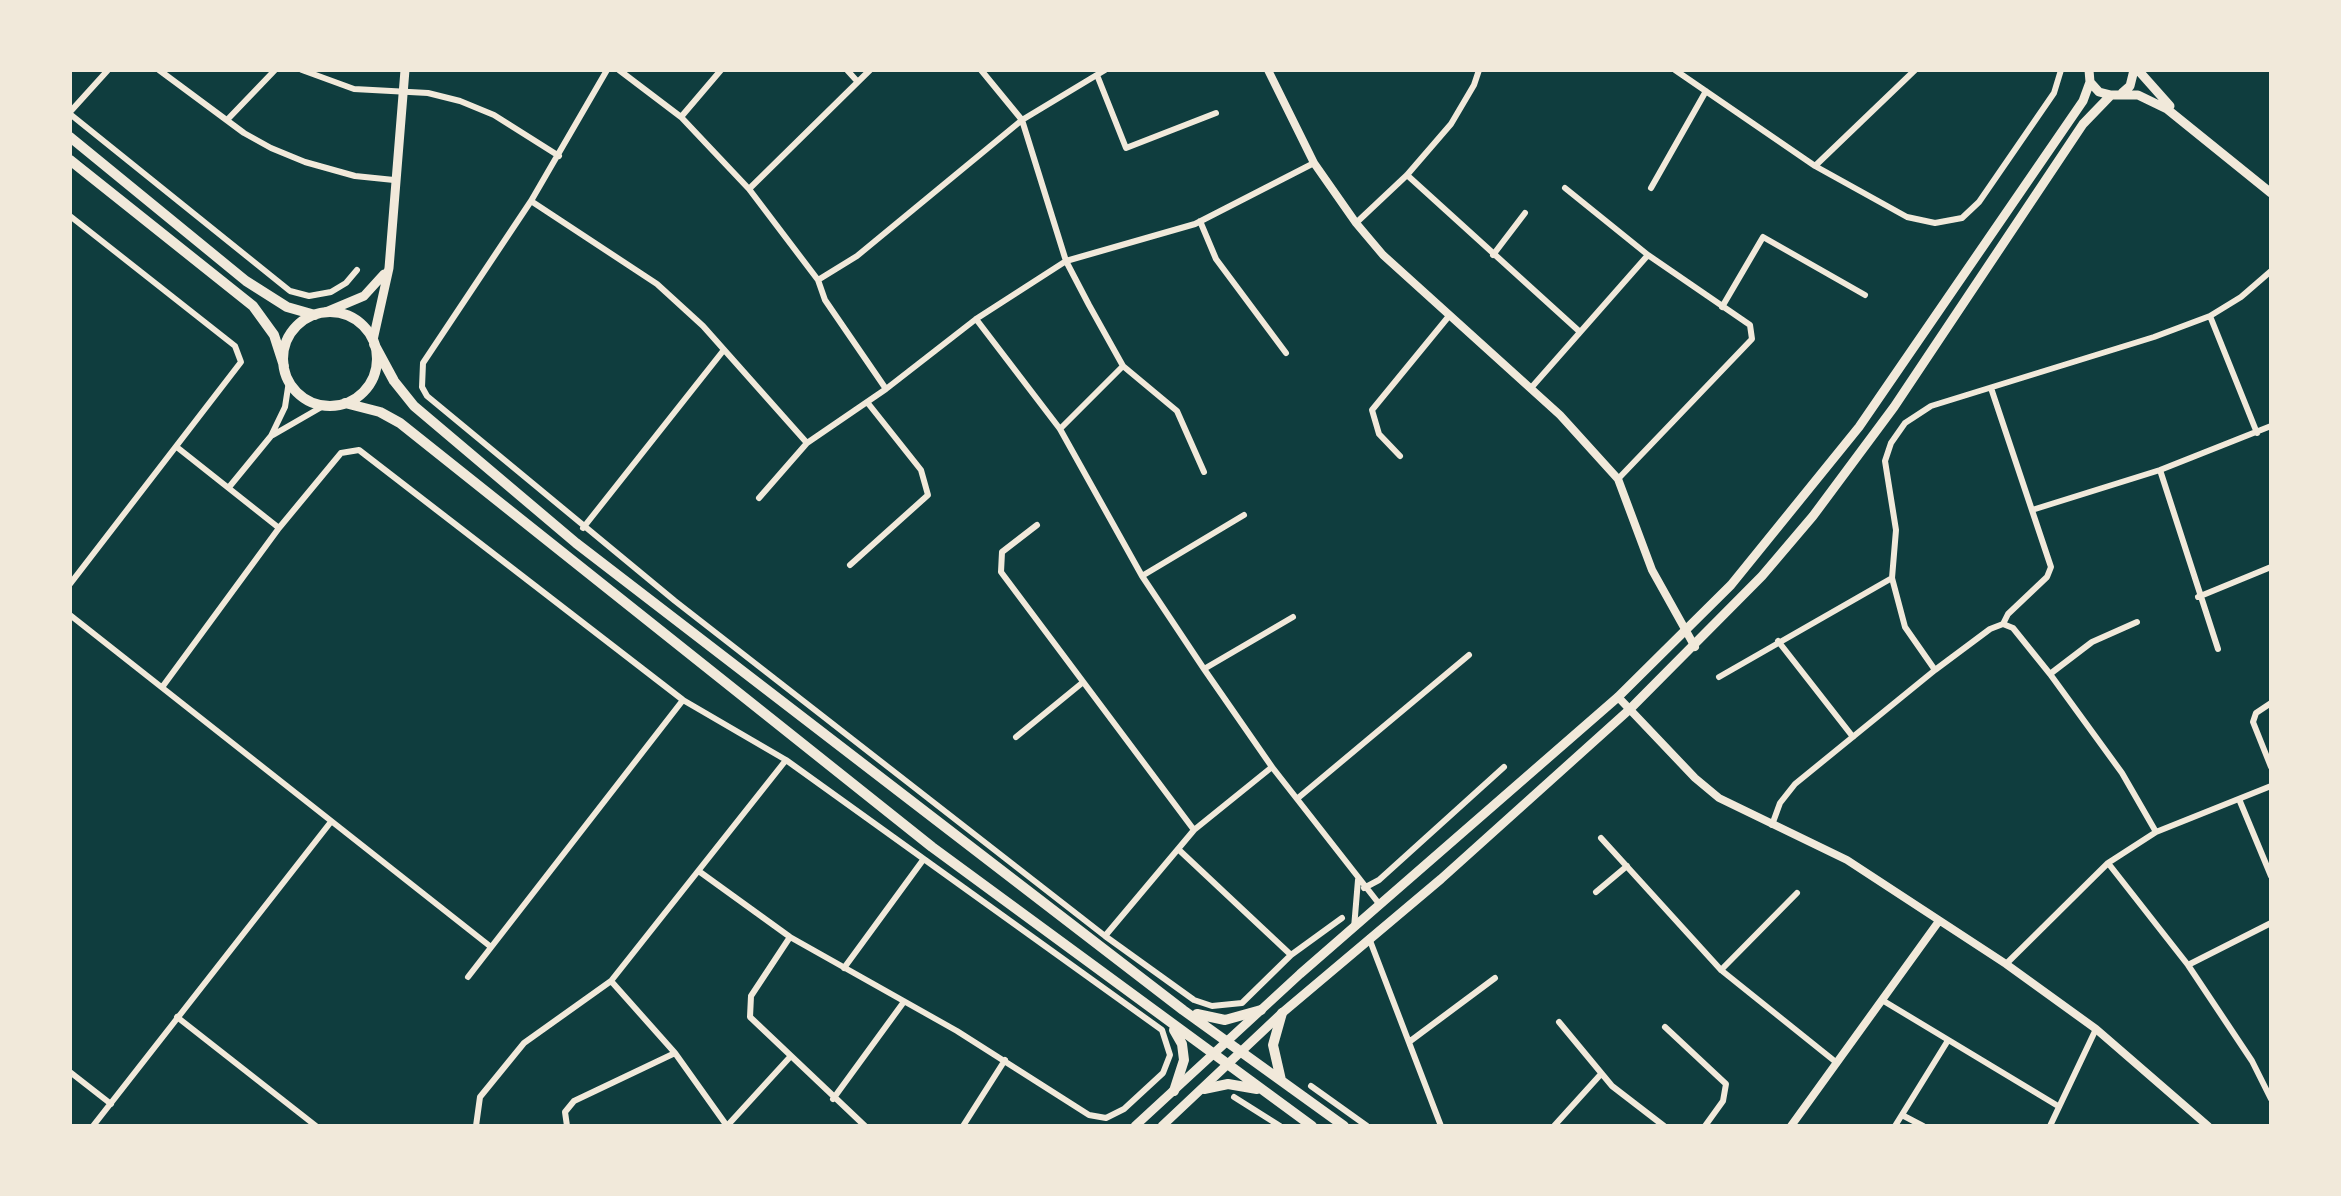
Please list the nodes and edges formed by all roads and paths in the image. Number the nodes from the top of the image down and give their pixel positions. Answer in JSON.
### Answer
{"nodes":[{"id":1,"x":108,"y":70,"type":"edge"},
{"id":2,"x":159,"y":70,"type":"edge"},
{"id":3,"x":275,"y":70,"type":"edge"},
{"id":4,"x":302,"y":70,"type":"edge"},
{"id":5,"x":405,"y":70,"type":"edge"},
{"id":6,"x":607,"y":70,"type":"edge"},
{"id":7,"x":619,"y":70,"type":"edge"},
{"id":8,"x":721,"y":70,"type":"edge"},
{"id":9,"x":847,"y":70,"type":"edge"},
{"id":10,"x":870,"y":70,"type":"edge"},
{"id":11,"x":981,"y":70,"type":"edge"},
{"id":12,"x":1105,"y":70,"type":"edge"},
{"id":13,"x":1268,"y":70,"type":"edge"},
{"id":14,"x":1675,"y":70,"type":"edge"},
{"id":15,"x":1915,"y":70,"type":"edge"},
{"id":16,"x":2061,"y":70,"type":"edge"},
{"id":17,"x":2089,"y":70,"type":"edge"},
{"id":18,"x":2136,"y":70,"type":"edge"},
{"id":19,"x":1476,"y":71,"type":"edge"},
{"id":20,"x":1097,"y":75,"type":"junction"},
{"id":21,"x":857,"y":81,"type":"junction"},
{"id":22,"x":2090,"y":82,"type":"junction"},
{"id":23,"x":1706,"y":91,"type":"junction"},
{"id":24,"x":402,"y":93,"type":"junction"},
{"id":25,"x":2116,"y":94,"type":"junction"},
{"id":26,"x":70,"y":113,"type":"edge"},
{"id":27,"x":1216,"y":113,"type":"dead end"},
{"id":28,"x":681,"y":117,"type":"junction"},
{"id":29,"x":227,"y":120,"type":"junction"},
{"id":30,"x":1022,"y":120,"type":"junction"},
{"id":31,"x":2185,"y":121,"type":"junction"},
{"id":32,"x":70,"y":137,"type":"edge"},
{"id":33,"x":559,"y":156,"type":"junction"},
{"id":34,"x":70,"y":160,"type":"edge"},
{"id":35,"x":1314,"y":163,"type":"junction"},
{"id":36,"x":1815,"y":166,"type":"junction"},
{"id":37,"x":1407,"y":175,"type":"junction"},
{"id":38,"x":394,"y":180,"type":"junction"},
{"id":39,"x":1565,"y":188,"type":"dead end"},
{"id":40,"x":1651,"y":188,"type":"dead end"},
{"id":41,"x":749,"y":189,"type":"junction"},
{"id":42,"x":2271,"y":193,"type":"edge"},
{"id":43,"x":531,"y":201,"type":"junction"},
{"id":44,"x":1525,"y":213,"type":"dead end"},
{"id":45,"x":70,"y":216,"type":"edge"},
{"id":46,"x":1200,"y":221,"type":"junction"},
{"id":47,"x":1356,"y":223,"type":"junction"},
{"id":48,"x":1493,"y":255,"type":"junction"},
{"id":49,"x":1648,"y":255,"type":"junction"},
{"id":50,"x":1066,"y":261,"type":"junction"},
{"id":51,"x":389,"y":268,"type":"junction"},
{"id":52,"x":357,"y":270,"type":"dead end"},
{"id":53,"x":2271,"y":271,"type":"edge"},
{"id":54,"x":818,"y":280,"type":"junction"},
{"id":55,"x":1865,"y":295,"type":"dead end"},
{"id":56,"x":1722,"y":307,"type":"junction"},
{"id":57,"x":320,"y":314,"type":"junction"},
{"id":58,"x":1449,"y":316,"type":"junction"},
{"id":59,"x":2210,"y":316,"type":"junction"},
{"id":60,"x":976,"y":319,"type":"junction"},
{"id":61,"x":1580,"y":332,"type":"junction"},
{"id":62,"x":374,"y":342,"type":"junction"},
{"id":63,"x":723,"y":351,"type":"junction"},
{"id":64,"x":1286,"y":353,"type":"dead end"},
{"id":65,"x":284,"y":366,"type":"junction"},
{"id":66,"x":1123,"y":366,"type":"junction"},
{"id":67,"x":289,"y":381,"type":"junction"},
{"id":68,"x":1531,"y":388,"type":"junction"},
{"id":69,"x":1991,"y":388,"type":"junction"},
{"id":70,"x":886,"y":389,"type":"junction"},
{"id":71,"x":867,"y":402,"type":"junction"},
{"id":72,"x":345,"y":403,"type":"junction"},
{"id":73,"x":325,"y":405,"type":"junction"},
{"id":74,"x":2271,"y":426,"type":"edge"},
{"id":75,"x":1060,"y":429,"type":"junction"},
{"id":76,"x":2257,"y":433,"type":"junction"},
{"id":77,"x":271,"y":436,"type":"junction"},
{"id":78,"x":807,"y":443,"type":"junction"},
{"id":79,"x":178,"y":448,"type":"junction"},
{"id":80,"x":1400,"y":456,"type":"dead end"},
{"id":81,"x":2160,"y":470,"type":"junction"},
{"id":82,"x":1204,"y":472,"type":"dead end"},
{"id":83,"x":1618,"y":479,"type":"junction"},
{"id":84,"x":230,"y":486,"type":"junction"},
{"id":85,"x":759,"y":498,"type":"dead end"},
{"id":86,"x":2032,"y":510,"type":"junction"},
{"id":87,"x":1244,"y":515,"type":"dead end"},
{"id":88,"x":1037,"y":525,"type":"dead end"},
{"id":89,"x":279,"y":528,"type":"junction"},
{"id":90,"x":583,"y":528,"type":"junction"},
{"id":91,"x":850,"y":565,"type":"dead end"},
{"id":92,"x":2271,"y":567,"type":"edge"},
{"id":93,"x":1142,"y":576,"type":"junction"},
{"id":94,"x":1892,"y":578,"type":"junction"},
{"id":95,"x":70,"y":584,"type":"edge"},
{"id":96,"x":2198,"y":597,"type":"junction"},
{"id":97,"x":70,"y":615,"type":"edge"},
{"id":98,"x":1293,"y":617,"type":"dead end"},
{"id":99,"x":2137,"y":622,"type":"dead end"},
{"id":100,"x":2003,"y":624,"type":"junction"},
{"id":101,"x":1684,"y":631,"type":"junction"},
{"id":102,"x":1778,"y":641,"type":"junction"},
{"id":103,"x":712,"y":646,"type":"junction"},
{"id":104,"x":733,"y":646,"type":"junction"},
{"id":105,"x":1695,"y":647,"type":"junction"},
{"id":106,"x":2218,"y":649,"type":"dead end"},
{"id":107,"x":1469,"y":655,"type":"dead end"},
{"id":108,"x":1204,"y":669,"type":"junction"},
{"id":109,"x":1935,"y":670,"type":"junction"},
{"id":110,"x":2050,"y":674,"type":"junction"},
{"id":111,"x":771,"y":677,"type":"junction"},
{"id":112,"x":1719,"y":677,"type":"dead end"},
{"id":113,"x":1082,"y":683,"type":"junction"},
{"id":114,"x":163,"y":686,"type":"junction"},
{"id":115,"x":775,"y":694,"type":"junction"},
{"id":116,"x":1618,"y":697,"type":"junction"},
{"id":117,"x":683,"y":700,"type":"junction"},
{"id":118,"x":2271,"y":703,"type":"edge"},
{"id":119,"x":1630,"y":709,"type":"junction"},
{"id":120,"x":1016,"y":737,"type":"dead end"},
{"id":121,"x":1853,"y":737,"type":"junction"},
{"id":122,"x":786,"y":760,"type":"junction"},
{"id":123,"x":1272,"y":767,"type":"junction"},
{"id":124,"x":1504,"y":767,"type":"dead end"},
{"id":125,"x":2271,"y":767,"type":"edge"},
{"id":126,"x":2271,"y":786,"type":"edge"},
{"id":127,"x":1298,"y":798,"type":"junction"},
{"id":128,"x":2239,"y":799,"type":"junction"},
{"id":129,"x":330,"y":823,"type":"junction"},
{"id":130,"x":1772,"y":825,"type":"junction"},
{"id":131,"x":1194,"y":830,"type":"junction"},
{"id":132,"x":2156,"y":832,"type":"junction"},
{"id":133,"x":1601,"y":838,"type":"dead end"},
{"id":134,"x":1178,"y":849,"type":"junction"},
{"id":135,"x":923,"y":860,"type":"junction"},
{"id":136,"x":2108,"y":863,"type":"junction"},
{"id":137,"x":1627,"y":866,"type":"junction"},
{"id":138,"x":700,"y":872,"type":"junction"},
{"id":139,"x":2271,"y":876,"type":"edge"},
{"id":140,"x":1358,"y":880,"type":"junction"},
{"id":141,"x":1364,"y":888,"type":"junction"},
{"id":142,"x":1596,"y":892,"type":"dead end"},
{"id":143,"x":1797,"y":893,"type":"dead end"},
{"id":144,"x":1380,"y":905,"type":"junction"},
{"id":145,"x":1342,"y":918,"type":"dead end"},
{"id":146,"x":1939,"y":921,"type":"junction"},
{"id":147,"x":2271,"y":923,"type":"edge"},
{"id":148,"x":1354,"y":928,"type":"junction"},
{"id":149,"x":1105,"y":936,"type":"junction"},
{"id":150,"x":790,"y":937,"type":"junction"},
{"id":151,"x":1369,"y":938,"type":"junction"},
{"id":152,"x":491,"y":947,"type":"junction"},
{"id":153,"x":1291,"y":955,"type":"junction"},
{"id":154,"x":2006,"y":964,"type":"junction"},
{"id":155,"x":2188,"y":965,"type":"junction"},
{"id":156,"x":844,"y":968,"type":"junction"},
{"id":157,"x":1721,"y":970,"type":"junction"},
{"id":158,"x":468,"y":977,"type":"dead end"},
{"id":159,"x":1495,"y":978,"type":"dead end"},
{"id":160,"x":611,"y":981,"type":"junction"},
{"id":161,"x":1882,"y":1000,"type":"junction"},
{"id":162,"x":903,"y":1003,"type":"junction"},
{"id":163,"x":1183,"y":1010,"type":"junction"},
{"id":164,"x":1261,"y":1010,"type":"junction"},
{"id":165,"x":1282,"y":1013,"type":"junction"},
{"id":166,"x":177,"y":1017,"type":"junction"},
{"id":167,"x":1559,"y":1022,"type":"dead end"},
{"id":168,"x":1170,"y":1024,"type":"junction"},
{"id":169,"x":1665,"y":1027,"type":"dead end"},
{"id":170,"x":2096,"y":1029,"type":"junction"},
{"id":171,"x":1226,"y":1040,"type":"junction"},
{"id":172,"x":1409,"y":1042,"type":"junction"},
{"id":173,"x":1947,"y":1042,"type":"junction"},
{"id":174,"x":1241,"y":1051,"type":"junction"},
{"id":175,"x":675,"y":1053,"type":"junction"},
{"id":176,"x":1213,"y":1055,"type":"junction"},
{"id":177,"x":790,"y":1057,"type":"junction"},
{"id":178,"x":1005,"y":1060,"type":"junction"},
{"id":179,"x":1837,"y":1063,"type":"junction"},
{"id":180,"x":1228,"y":1066,"type":"junction"},
{"id":181,"x":70,"y":1072,"type":"edge"},
{"id":182,"x":1601,"y":1074,"type":"junction"},
{"id":183,"x":1281,"y":1080,"type":"junction"},
{"id":184,"x":1311,"y":1086,"type":"dead end"},
{"id":185,"x":1204,"y":1089,"type":"junction"},
{"id":186,"x":1174,"y":1091,"type":"junction"},
{"id":187,"x":1267,"y":1092,"type":"junction"},
{"id":188,"x":1234,"y":1097,"type":"dead end"},
{"id":189,"x":833,"y":1099,"type":"junction"},
{"id":190,"x":2271,"y":1099,"type":"edge"},
{"id":191,"x":111,"y":1104,"type":"junction"},
{"id":192,"x":2058,"y":1106,"type":"junction"},
{"id":193,"x":1902,"y":1115,"type":"junction"},
{"id":194,"x":93,"y":1126,"type":"edge"},
{"id":195,"x":316,"y":1126,"type":"edge"},
{"id":196,"x":476,"y":1126,"type":"edge"},
{"id":197,"x":567,"y":1126,"type":"edge"},
{"id":198,"x":727,"y":1126,"type":"edge"},
{"id":199,"x":865,"y":1126,"type":"edge"},
{"id":200,"x":963,"y":1126,"type":"edge"},
{"id":201,"x":1135,"y":1126,"type":"edge"},
{"id":202,"x":1162,"y":1126,"type":"edge"},
{"id":203,"x":1280,"y":1126,"type":"edge"},
{"id":204,"x":1312,"y":1126,"type":"edge"},
{"id":205,"x":1344,"y":1126,"type":"edge"},
{"id":206,"x":1367,"y":1126,"type":"edge"},
{"id":207,"x":1441,"y":1126,"type":"edge"},
{"id":208,"x":1554,"y":1126,"type":"edge"},
{"id":209,"x":1664,"y":1126,"type":"edge"},
{"id":210,"x":1705,"y":1126,"type":"edge"},
{"id":211,"x":1791,"y":1126,"type":"edge"},
{"id":212,"x":1895,"y":1126,"type":"edge"},
{"id":213,"x":1923,"y":1126,"type":"edge"},
{"id":214,"x":2050,"y":1126,"type":"edge"},
{"id":215,"x":2208,"y":1126,"type":"edge"}],
"edges":[{"from":1,"to":26,"type":"street"},
{"from":2,"to":29,"type":"street"},
{"from":3,"to":29,"type":"street"},
{"from":4,"to":24,"type":"street"},
{"from":5,"to":24,"type":"main road"},
{"from":6,"to":33,"type":"street"},
{"from":7,"to":28,"type":"street"},
{"from":8,"to":28,"type":"street"},
{"from":9,"to":21,"type":"street"},
{"from":10,"to":21,"type":"street"},
{"from":11,"to":30,"type":"street"},
{"from":12,"to":20,"type":"street"},
{"from":13,"to":35,"type":"street"},
{"from":14,"to":23,"type":"street"},
{"from":15,"to":36,"type":"street"},
{"from":16,"to":36,"type":"street"},
{"from":17,"to":22,"type":"main road"},
{"from":18,"to":25,"type":"main road"},
{"from":18,"to":31,"type":"main road"},
{"from":19,"to":37,"type":"street"},
{"from":20,"to":27,"type":"street"},
{"from":20,"to":30,"type":"street"},
{"from":21,"to":41,"type":"street"},
{"from":22,"to":25,"type":"main road"},
{"from":22,"to":101,"type":"main road"},
{"from":23,"to":36,"type":"street"},
{"from":23,"to":40,"type":"street"},
{"from":24,"to":33,"type":"street"},
{"from":24,"to":38,"type":"main road"},
{"from":25,"to":31,"type":"main road"},
{"from":25,"to":105,"type":"main road"},
{"from":26,"to":52,"type":"street"},
{"from":28,"to":41,"type":"street"},
{"from":29,"to":38,"type":"street"},
{"from":30,"to":50,"type":"street"},
{"from":30,"to":54,"type":"street"},
{"from":31,"to":42,"type":"main road"},
{"from":32,"to":57,"type":"highway"},
{"from":33,"to":43,"type":"street"},
{"from":34,"to":65,"type":"highway"},
{"from":35,"to":46,"type":"street"},
{"from":35,"to":47,"type":"street"},
{"from":37,"to":47,"type":"street"},
{"from":37,"to":48,"type":"street"},
{"from":38,"to":51,"type":"main road"},
{"from":39,"to":49,"type":"street"},
{"from":41,"to":54,"type":"street"},
{"from":43,"to":63,"type":"street"},
{"from":43,"to":90,"type":"street"},
{"from":44,"to":48,"type":"street"},
{"from":45,"to":79,"type":"street"},
{"from":46,"to":50,"type":"street"},
{"from":46,"to":64,"type":"street"},
{"from":47,"to":58,"type":"street"},
{"from":48,"to":61,"type":"street"},
{"from":49,"to":56,"type":"street"},
{"from":49,"to":61,"type":"street"},
{"from":50,"to":60,"type":"street"},
{"from":50,"to":66,"type":"street"},
{"from":51,"to":57,"type":"main road"},
{"from":51,"to":62,"type":"main road"},
{"from":53,"to":59,"type":"street"},
{"from":54,"to":70,"type":"street"},
{"from":55,"to":56,"type":"street"},
{"from":56,"to":83,"type":"street"},
{"from":57,"to":62,"type":"highway"},
{"from":57,"to":65,"type":"highway"},
{"from":58,"to":68,"type":"street"},
{"from":58,"to":80,"type":"street"},
{"from":59,"to":69,"type":"street"},
{"from":59,"to":76,"type":"street"},
{"from":60,"to":70,"type":"street"},
{"from":60,"to":75,"type":"street"},
{"from":61,"to":68,"type":"street"},
{"from":62,"to":72,"type":"highway"},
{"from":62,"to":103,"type":"highway"},
{"from":63,"to":78,"type":"street"},
{"from":63,"to":90,"type":"street"},
{"from":65,"to":67,"type":"highway"},
{"from":66,"to":75,"type":"street"},
{"from":66,"to":82,"type":"street"},
{"from":67,"to":73,"type":"highway"},
{"from":67,"to":77,"type":"street"},
{"from":68,"to":83,"type":"street"},
{"from":69,"to":86,"type":"street"},
{"from":69,"to":94,"type":"street"},
{"from":70,"to":71,"type":"street"},
{"from":71,"to":78,"type":"street"},
{"from":71,"to":91,"type":"street"},
{"from":72,"to":73,"type":"highway"},
{"from":72,"to":168,"type":"highway"},
{"from":73,"to":77,"type":"street"},
{"from":74,"to":76,"type":"street"},
{"from":75,"to":93,"type":"street"},
{"from":76,"to":81,"type":"street"},
{"from":77,"to":84,"type":"street"},
{"from":78,"to":85,"type":"street"},
{"from":79,"to":84,"type":"street"},
{"from":79,"to":95,"type":"street"},
{"from":81,"to":86,"type":"street"},
{"from":81,"to":96,"type":"street"},
{"from":83,"to":101,"type":"street"},
{"from":84,"to":89,"type":"street"},
{"from":86,"to":100,"type":"street"},
{"from":87,"to":93,"type":"street"},
{"from":88,"to":113,"type":"street"},
{"from":89,"to":114,"type":"street"},
{"from":89,"to":117,"type":"street"},
{"from":90,"to":104,"type":"street"},
{"from":92,"to":96,"type":"street"},
{"from":93,"to":108,"type":"street"},
{"from":94,"to":102,"type":"street"},
{"from":94,"to":109,"type":"street"},
{"from":96,"to":106,"type":"street"},
{"from":97,"to":114,"type":"street"},
{"from":98,"to":108,"type":"street"},
{"from":99,"to":110,"type":"street"},
{"from":100,"to":109,"type":"street"},
{"from":100,"to":110,"type":"street"},
{"from":101,"to":105,"type":"street"},
{"from":101,"to":116,"type":"main road"},
{"from":102,"to":112,"type":"street"},
{"from":102,"to":121,"type":"street"},
{"from":103,"to":104,"type":"street"},
{"from":103,"to":115,"type":"highway"},
{"from":104,"to":111,"type":"street"},
{"from":105,"to":119,"type":"main road"},
{"from":107,"to":127,"type":"street"},
{"from":108,"to":123,"type":"street"},
{"from":109,"to":121,"type":"street"},
{"from":110,"to":132,"type":"street"},
{"from":111,"to":115,"type":"street"},
{"from":111,"to":149,"type":"street"},
{"from":113,"to":120,"type":"street"},
{"from":113,"to":131,"type":"street"},
{"from":114,"to":129,"type":"street"},
{"from":115,"to":163,"type":"highway"},
{"from":116,"to":119,"type":"street"},
{"from":116,"to":144,"type":"main road"},
{"from":117,"to":122,"type":"street"},
{"from":117,"to":152,"type":"street"},
{"from":118,"to":125,"type":"street"},
{"from":119,"to":130,"type":"street"},
{"from":119,"to":151,"type":"main road"},
{"from":121,"to":130,"type":"street"},
{"from":122,"to":135,"type":"street"},
{"from":122,"to":138,"type":"street"},
{"from":123,"to":127,"type":"street"},
{"from":123,"to":131,"type":"street"},
{"from":124,"to":141,"type":"street"},
{"from":126,"to":128,"type":"street"},
{"from":127,"to":140,"type":"street"},
{"from":128,"to":132,"type":"street"},
{"from":128,"to":139,"type":"street"},
{"from":129,"to":152,"type":"street"},
{"from":129,"to":166,"type":"street"},
{"from":130,"to":146,"type":"street"},
{"from":131,"to":134,"type":"street"},
{"from":132,"to":136,"type":"street"},
{"from":133,"to":137,"type":"street"},
{"from":134,"to":149,"type":"street"},
{"from":134,"to":153,"type":"street"},
{"from":135,"to":156,"type":"street"},
{"from":135,"to":178,"type":"street"},
{"from":136,"to":154,"type":"street"},
{"from":136,"to":155,"type":"street"},
{"from":137,"to":142,"type":"street"},
{"from":137,"to":157,"type":"street"},
{"from":138,"to":150,"type":"street"},
{"from":138,"to":160,"type":"street"},
{"from":140,"to":141,"type":"street"},
{"from":140,"to":148,"type":"street"},
{"from":141,"to":144,"type":"street"},
{"from":143,"to":157,"type":"street"},
{"from":144,"to":148,"type":"main road"},
{"from":145,"to":153,"type":"street"},
{"from":146,"to":154,"type":"street"},
{"from":146,"to":161,"type":"street"},
{"from":147,"to":155,"type":"street"},
{"from":148,"to":164,"type":"main road"},
{"from":149,"to":153,"type":"street"},
{"from":150,"to":156,"type":"street"},
{"from":150,"to":177,"type":"street"},
{"from":151,"to":165,"type":"main road"},
{"from":151,"to":172,"type":"street"},
{"from":152,"to":158,"type":"street"},
{"from":154,"to":170,"type":"street"},
{"from":155,"to":190,"type":"street"},
{"from":156,"to":162,"type":"street"},
{"from":157,"to":179,"type":"street"},
{"from":159,"to":172,"type":"street"},
{"from":160,"to":175,"type":"street"},
{"from":160,"to":196,"type":"street"},
{"from":161,"to":173,"type":"street"},
{"from":161,"to":179,"type":"street"},
{"from":162,"to":178,"type":"street"},
{"from":162,"to":189,"type":"street"},
{"from":163,"to":164,"type":"highway"},
{"from":163,"to":171,"type":"highway"},
{"from":164,"to":171,"type":"main road"},
{"from":165,"to":174,"type":"main road"},
{"from":165,"to":183,"type":"highway"},
{"from":166,"to":191,"type":"street"},
{"from":166,"to":195,"type":"street"},
{"from":167,"to":182,"type":"street"},
{"from":168,"to":176,"type":"highway"},
{"from":168,"to":186,"type":"highway"},
{"from":169,"to":210,"type":"street"},
{"from":170,"to":192,"type":"street"},
{"from":170,"to":215,"type":"street"},
{"from":171,"to":174,"type":"highway"},
{"from":171,"to":176,"type":"main road"},
{"from":172,"to":207,"type":"street"},
{"from":173,"to":192,"type":"street"},
{"from":173,"to":193,"type":"street"},
{"from":174,"to":180,"type":"main road"},
{"from":174,"to":183,"type":"highway"},
{"from":175,"to":197,"type":"street"},
{"from":175,"to":198,"type":"street"},
{"from":176,"to":180,"type":"highway"},
{"from":176,"to":186,"type":"main road"},
{"from":177,"to":189,"type":"street"},
{"from":177,"to":198,"type":"street"},
{"from":178,"to":200,"type":"street"},
{"from":179,"to":211,"type":"street"},
{"from":180,"to":185,"type":"main road"},
{"from":180,"to":187,"type":"highway"},
{"from":181,"to":191,"type":"street"},
{"from":182,"to":208,"type":"street"},
{"from":182,"to":209,"type":"street"},
{"from":183,"to":205,"type":"highway"},
{"from":184,"to":206,"type":"street"},
{"from":185,"to":187,"type":"highway"},
{"from":185,"to":202,"type":"main road"},
{"from":186,"to":201,"type":"main road"},
{"from":187,"to":204,"type":"highway"},
{"from":188,"to":203,"type":"street"},
{"from":189,"to":199,"type":"street"},
{"from":191,"to":194,"type":"street"},
{"from":192,"to":214,"type":"street"},
{"from":193,"to":212,"type":"street"},
{"from":193,"to":213,"type":"street"}]}
